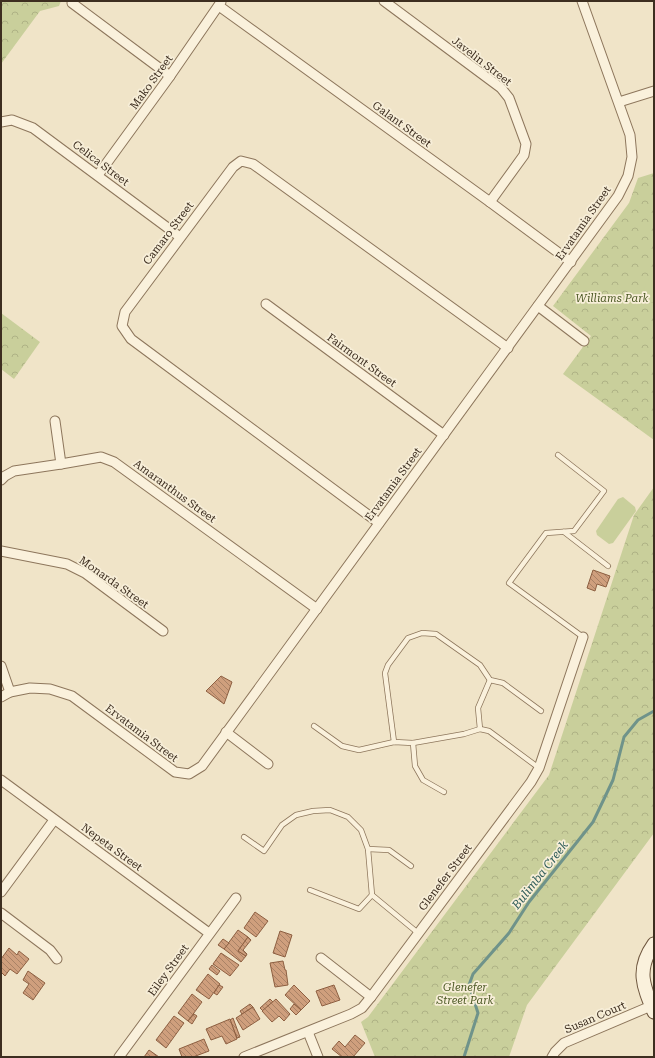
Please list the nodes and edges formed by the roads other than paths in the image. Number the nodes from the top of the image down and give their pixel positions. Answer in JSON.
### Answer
{"nodes":[{"id":1,"x":384,"y":1,"type":"edge"},
{"id":2,"x":582,"y":1,"type":"edge"},
{"id":3,"x":72,"y":3,"type":"dead end"},
{"id":4,"x":220,"y":4,"type":"edge"},
{"id":5,"x":170,"y":76,"type":"junction"},
{"id":6,"x":654,"y":91,"type":"edge"},
{"id":7,"x":619,"y":102,"type":"junction"},
{"id":8,"x":1,"y":122,"type":"edge"},
{"id":9,"x":98,"y":175,"type":"junction"},
{"id":10,"x":490,"y":202,"type":"junction"},
{"id":11,"x":180,"y":237,"type":"junction"},
{"id":12,"x":571,"y":262,"type":"junction"},
{"id":13,"x":266,"y":304,"type":"dead end"},
{"id":14,"x":538,"y":306,"type":"junction"},
{"id":15,"x":584,"y":341,"type":"dead end"},
{"id":16,"x":508,"y":348,"type":"junction"},
{"id":17,"x":55,"y":421,"type":"dead end"},
{"id":18,"x":444,"y":435,"type":"junction"},
{"id":19,"x":558,"y":455,"type":"dead end"},
{"id":20,"x":61,"y":464,"type":"junction"},
{"id":21,"x":1,"y":480,"type":"edge"},
{"id":22,"x":379,"y":523,"type":"junction"},
{"id":23,"x":564,"y":532,"type":"junction"},
{"id":24,"x":1,"y":551,"type":"edge"},
{"id":25,"x":608,"y":566,"type":"dead end"},
{"id":26,"x":317,"y":609,"type":"junction"},
{"id":27,"x":163,"y":631,"type":"dead end"},
{"id":28,"x":583,"y":637,"type":"joint"},
{"id":29,"x":1,"y":666,"type":"edge"},
{"id":30,"x":490,"y":680,"type":"junction"},
{"id":31,"x":10,"y":692,"type":"junction"},
{"id":32,"x":1,"y":698,"type":"edge"},
{"id":33,"x":541,"y":711,"type":"dead end"},
{"id":34,"x":314,"y":726,"type":"dead end"},
{"id":35,"x":480,"y":729,"type":"junction"},
{"id":36,"x":226,"y":732,"type":"junction"},
{"id":37,"x":394,"y":742,"type":"junction"},
{"id":38,"x":413,"y":743,"type":"junction"},
{"id":39,"x":268,"y":764,"type":"dead end"},
{"id":40,"x":539,"y":768,"type":"junction"},
{"id":41,"x":1,"y":780,"type":"edge"},
{"id":42,"x":444,"y":792,"type":"dead end"},
{"id":43,"x":54,"y":820,"type":"junction"},
{"id":44,"x":244,"y":837,"type":"dead end"},
{"id":45,"x":368,"y":849,"type":"junction"},
{"id":46,"x":412,"y":866,"type":"dead end"},
{"id":47,"x":310,"y":890,"type":"dead end"},
{"id":48,"x":1,"y":892,"type":"edge"},
{"id":49,"x":372,"y":895,"type":"junction"},
{"id":50,"x":236,"y":898,"type":"dead end"},
{"id":51,"x":1,"y":913,"type":"edge"},
{"id":52,"x":209,"y":933,"type":"junction"},
{"id":53,"x":418,"y":933,"type":"junction"},
{"id":54,"x":654,"y":944,"type":"edge"},
{"id":55,"x":321,"y":958,"type":"dead end"},
{"id":56,"x":57,"y":959,"type":"dead end"},
{"id":57,"x":371,"y":997,"type":"junction"},
{"id":58,"x":653,"y":1009,"type":"edge"},
{"id":59,"x":308,"y":1032,"type":"junction"},
{"id":60,"x":119,"y":1057,"type":"edge"},
{"id":61,"x":244,"y":1057,"type":"edge"},
{"id":62,"x":318,"y":1057,"type":"edge"},
{"id":63,"x":552,"y":1057,"type":"edge"}],
"edges":[{"from":1,"to":10,"type":"street","name":"Javelin Street"},
{"from":2,"to":7,"type":"street","name":"Ervatamia Street"},
{"from":3,"to":5,"type":"street"},
{"from":4,"to":5,"type":"street","name":"Mako Street"},
{"from":4,"to":10,"type":"street","name":"Galant Street"},
{"from":5,"to":9,"type":"street","name":"Mako Street"},
{"from":6,"to":7,"type":"street"},
{"from":7,"to":12,"type":"street","name":"Ervatamia Street"},
{"from":8,"to":9,"type":"street","name":"Celica Street"},
{"from":9,"to":11,"type":"street","name":"Celica Street"},
{"from":10,"to":12,"type":"street","name":"Galant Street"},
{"from":11,"to":16,"type":"street","name":"Camaro Street"},
{"from":11,"to":22,"type":"street","name":"Camaro Street"},
{"from":12,"to":14,"type":"street","name":"Ervatamia Street"},
{"from":13,"to":18,"type":"street","name":"Fairmont Street"},
{"from":14,"to":15,"type":"street"},
{"from":14,"to":16,"type":"street","name":"Ervatamia Street"},
{"from":16,"to":18,"type":"street","name":"Ervatamia Street"},
{"from":17,"to":20,"type":"street"},
{"from":18,"to":22,"type":"street","name":"Ervatamia Street"},
{"from":19,"to":23,"type":"lane"},
{"from":20,"to":21,"type":"street","name":"Amaranthus Street"},
{"from":20,"to":26,"type":"street","name":"Amaranthus Street"},
{"from":22,"to":26,"type":"street","name":"Ervatamia Street"},
{"from":23,"to":25,"type":"lane"},
{"from":23,"to":28,"type":"lane"},
{"from":24,"to":27,"type":"street","name":"Monarda Street"},
{"from":26,"to":36,"type":"street","name":"Ervatamia Street"},
{"from":28,"to":40,"type":"street","name":"Glenefer Street"},
{"from":29,"to":31,"type":"street"},
{"from":30,"to":33,"type":"lane"},
{"from":30,"to":35,"type":"lane"},
{"from":30,"to":37,"type":"lane"},
{"from":31,"to":32,"type":"street","name":"Ervatamia Street"},
{"from":31,"to":36,"type":"street","name":"Ervatamia Street"},
{"from":34,"to":37,"type":"lane"},
{"from":35,"to":38,"type":"lane"},
{"from":35,"to":40,"type":"lane"},
{"from":36,"to":39,"type":"street"},
{"from":37,"to":38,"type":"lane"},
{"from":38,"to":42,"type":"lane"},
{"from":40,"to":53,"type":"street","name":"Glenefer Street"},
{"from":41,"to":43,"type":"street","name":"Nepeta Street"},
{"from":43,"to":48,"type":"street"},
{"from":43,"to":52,"type":"street","name":"Nepeta Street"},
{"from":44,"to":45,"type":"lane"},
{"from":45,"to":46,"type":"lane"},
{"from":45,"to":49,"type":"lane"},
{"from":47,"to":49,"type":"lane"},
{"from":49,"to":53,"type":"lane"},
{"from":50,"to":52,"type":"street","name":"Eiley Street"},
{"from":51,"to":56,"type":"street"},
{"from":52,"to":60,"type":"street","name":"Eiley Street"},
{"from":53,"to":57,"type":"street","name":"Glenefer Street"},
{"from":54,"to":58,"type":"street"},
{"from":55,"to":57,"type":"street"},
{"from":57,"to":59,"type":"street","name":"Glenefer Street"},
{"from":58,"to":63,"type":"street","name":"Susan Court"},
{"from":59,"to":61,"type":"street","name":"Glenefer Street"},
{"from":59,"to":62,"type":"street"}]}
